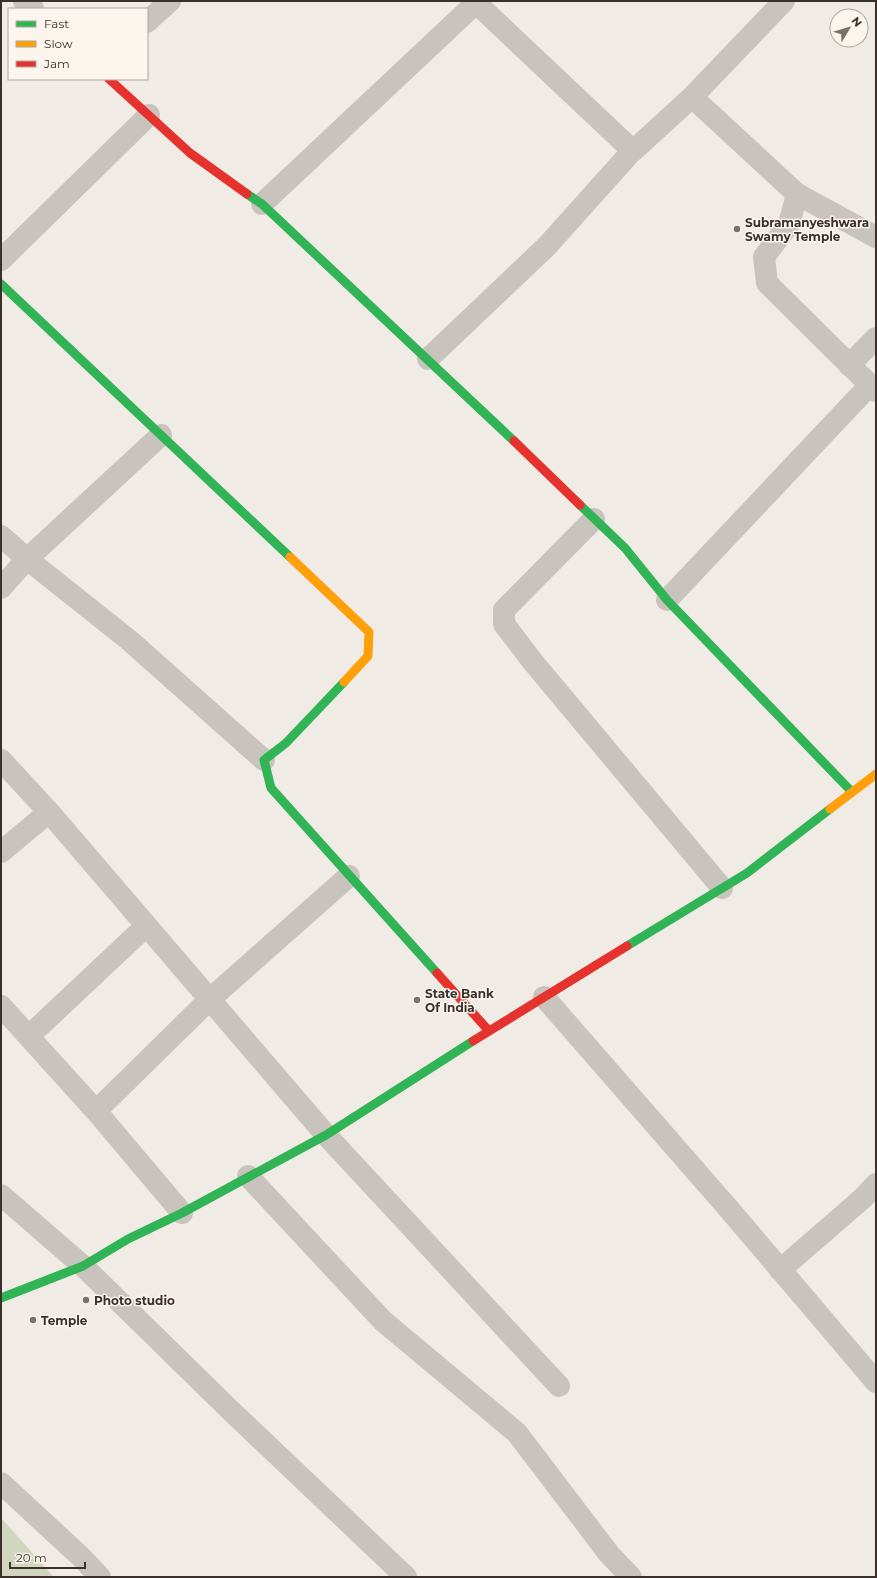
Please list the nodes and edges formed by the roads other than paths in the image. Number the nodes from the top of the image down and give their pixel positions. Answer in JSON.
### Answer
{"nodes":[{"id":1,"x":24,"y":1,"type":"edge"},
{"id":2,"x":170,"y":1,"type":"edge"},
{"id":3,"x":784,"y":1,"type":"edge"},
{"id":4,"x":476,"y":2,"type":"edge"},
{"id":5,"x":32,"y":8,"type":"edge"},
{"id":6,"x":148,"y":21,"type":"edge"},
{"id":7,"x":110,"y":80,"type":"edge"},
{"id":8,"x":692,"y":97,"type":"junction"},
{"id":9,"x":149,"y":115,"type":"junction"},
{"id":10,"x":633,"y":150,"type":"junction"},
{"id":11,"x":797,"y":194,"type":"junction"},
{"id":12,"x":262,"y":204,"type":"junction"},
{"id":13,"x":876,"y":236,"type":"edge"},
{"id":14,"x":1,"y":260,"type":"edge"},
{"id":15,"x":1,"y":284,"type":"edge"},
{"id":16,"x":876,"y":338,"type":"edge"},
{"id":17,"x":428,"y":359,"type":"junction"},
{"id":18,"x":850,"y":364,"type":"junction"},
{"id":19,"x":873,"y":388,"type":"edge"},
{"id":20,"x":161,"y":435,"type":"junction"},
{"id":21,"x":594,"y":519,"type":"junction"},
{"id":22,"x":1,"y":536,"type":"edge"},
{"id":23,"x":27,"y":559,"type":"junction"},
{"id":24,"x":1,"y":588,"type":"edge"},
{"id":25,"x":667,"y":600,"type":"junction"},
{"id":26,"x":1,"y":760,"type":"edge"},
{"id":27,"x":264,"y":760,"type":"junction"},
{"id":28,"x":875,"y":778,"type":"edge"},
{"id":29,"x":852,"y":792,"type":"junction"},
{"id":30,"x":49,"y":812,"type":"junction"},
{"id":31,"x":1,"y":852,"type":"edge"},
{"id":32,"x":350,"y":876,"type":"junction"},
{"id":33,"x":722,"y":888,"type":"junction"},
{"id":34,"x":146,"y":926,"type":"junction"},
{"id":35,"x":544,"y":997,"type":"junction"},
{"id":36,"x":210,"y":1000,"type":"junction"},
{"id":37,"x":1,"y":1006,"type":"edge"},
{"id":38,"x":489,"y":1031,"type":"junction"},
{"id":39,"x":29,"y":1036,"type":"junction"},
{"id":40,"x":96,"y":1111,"type":"junction"},
{"id":41,"x":326,"y":1136,"type":"junction"},
{"id":42,"x":248,"y":1176,"type":"junction"},
{"id":43,"x":876,"y":1184,"type":"edge"},
{"id":44,"x":1,"y":1195,"type":"edge"},
{"id":45,"x":182,"y":1213,"type":"junction"},
{"id":46,"x":83,"y":1266,"type":"junction"},
{"id":47,"x":780,"y":1270,"type":"junction"},
{"id":48,"x":1,"y":1298,"type":"edge"},
{"id":49,"x":875,"y":1378,"type":"edge"},
{"id":50,"x":559,"y":1386,"type":"dead end"},
{"id":51,"x":1,"y":1483,"type":"edge"},
{"id":52,"x":100,"y":1577,"type":"edge"},
{"id":53,"x":406,"y":1577,"type":"edge"},
{"id":54,"x":631,"y":1577,"type":"edge"}],
"edges":[{"from":1,"to":5,"type":"street"},
{"from":2,"to":6,"type":"street"},
{"from":3,"to":8,"type":"street"},
{"from":4,"to":10,"type":"street"},
{"from":4,"to":12,"type":"street"},
{"from":7,"to":9,"type":"street"},
{"from":8,"to":10,"type":"street"},
{"from":8,"to":11,"type":"street"},
{"from":9,"to":12,"type":"street"},
{"from":9,"to":14,"type":"street"},
{"from":10,"to":17,"type":"street"},
{"from":11,"to":13,"type":"street"},
{"from":11,"to":18,"type":"street"},
{"from":12,"to":17,"type":"street"},
{"from":15,"to":20,"type":"street"},
{"from":16,"to":18,"type":"street"},
{"from":17,"to":21,"type":"street"},
{"from":18,"to":19,"type":"street"},
{"from":19,"to":25,"type":"street"},
{"from":20,"to":23,"type":"street"},
{"from":20,"to":27,"type":"street"},
{"from":21,"to":25,"type":"street"},
{"from":21,"to":33,"type":"street"},
{"from":22,"to":23,"type":"street"},
{"from":23,"to":24,"type":"street"},
{"from":23,"to":27,"type":"street"},
{"from":25,"to":29,"type":"street"},
{"from":26,"to":30,"type":"street"},
{"from":27,"to":32,"type":"street"},
{"from":28,"to":29,"type":"street"},
{"from":29,"to":33,"type":"street"},
{"from":30,"to":31,"type":"street"},
{"from":30,"to":34,"type":"street"},
{"from":32,"to":36,"type":"street"},
{"from":32,"to":38,"type":"street"},
{"from":33,"to":35,"type":"street"},
{"from":34,"to":36,"type":"street"},
{"from":34,"to":39,"type":"street"},
{"from":35,"to":38,"type":"street"},
{"from":35,"to":47,"type":"street"},
{"from":36,"to":40,"type":"street"},
{"from":36,"to":41,"type":"street"},
{"from":37,"to":39,"type":"street"},
{"from":38,"to":41,"type":"street"},
{"from":39,"to":40,"type":"street"},
{"from":40,"to":45,"type":"street"},
{"from":41,"to":42,"type":"street"},
{"from":41,"to":50,"type":"street"},
{"from":42,"to":45,"type":"street"},
{"from":42,"to":54,"type":"street"},
{"from":43,"to":47,"type":"street"},
{"from":44,"to":46,"type":"street"},
{"from":45,"to":46,"type":"street"},
{"from":46,"to":48,"type":"street"},
{"from":46,"to":53,"type":"street"},
{"from":47,"to":49,"type":"street"},
{"from":51,"to":52,"type":"street"}]}
